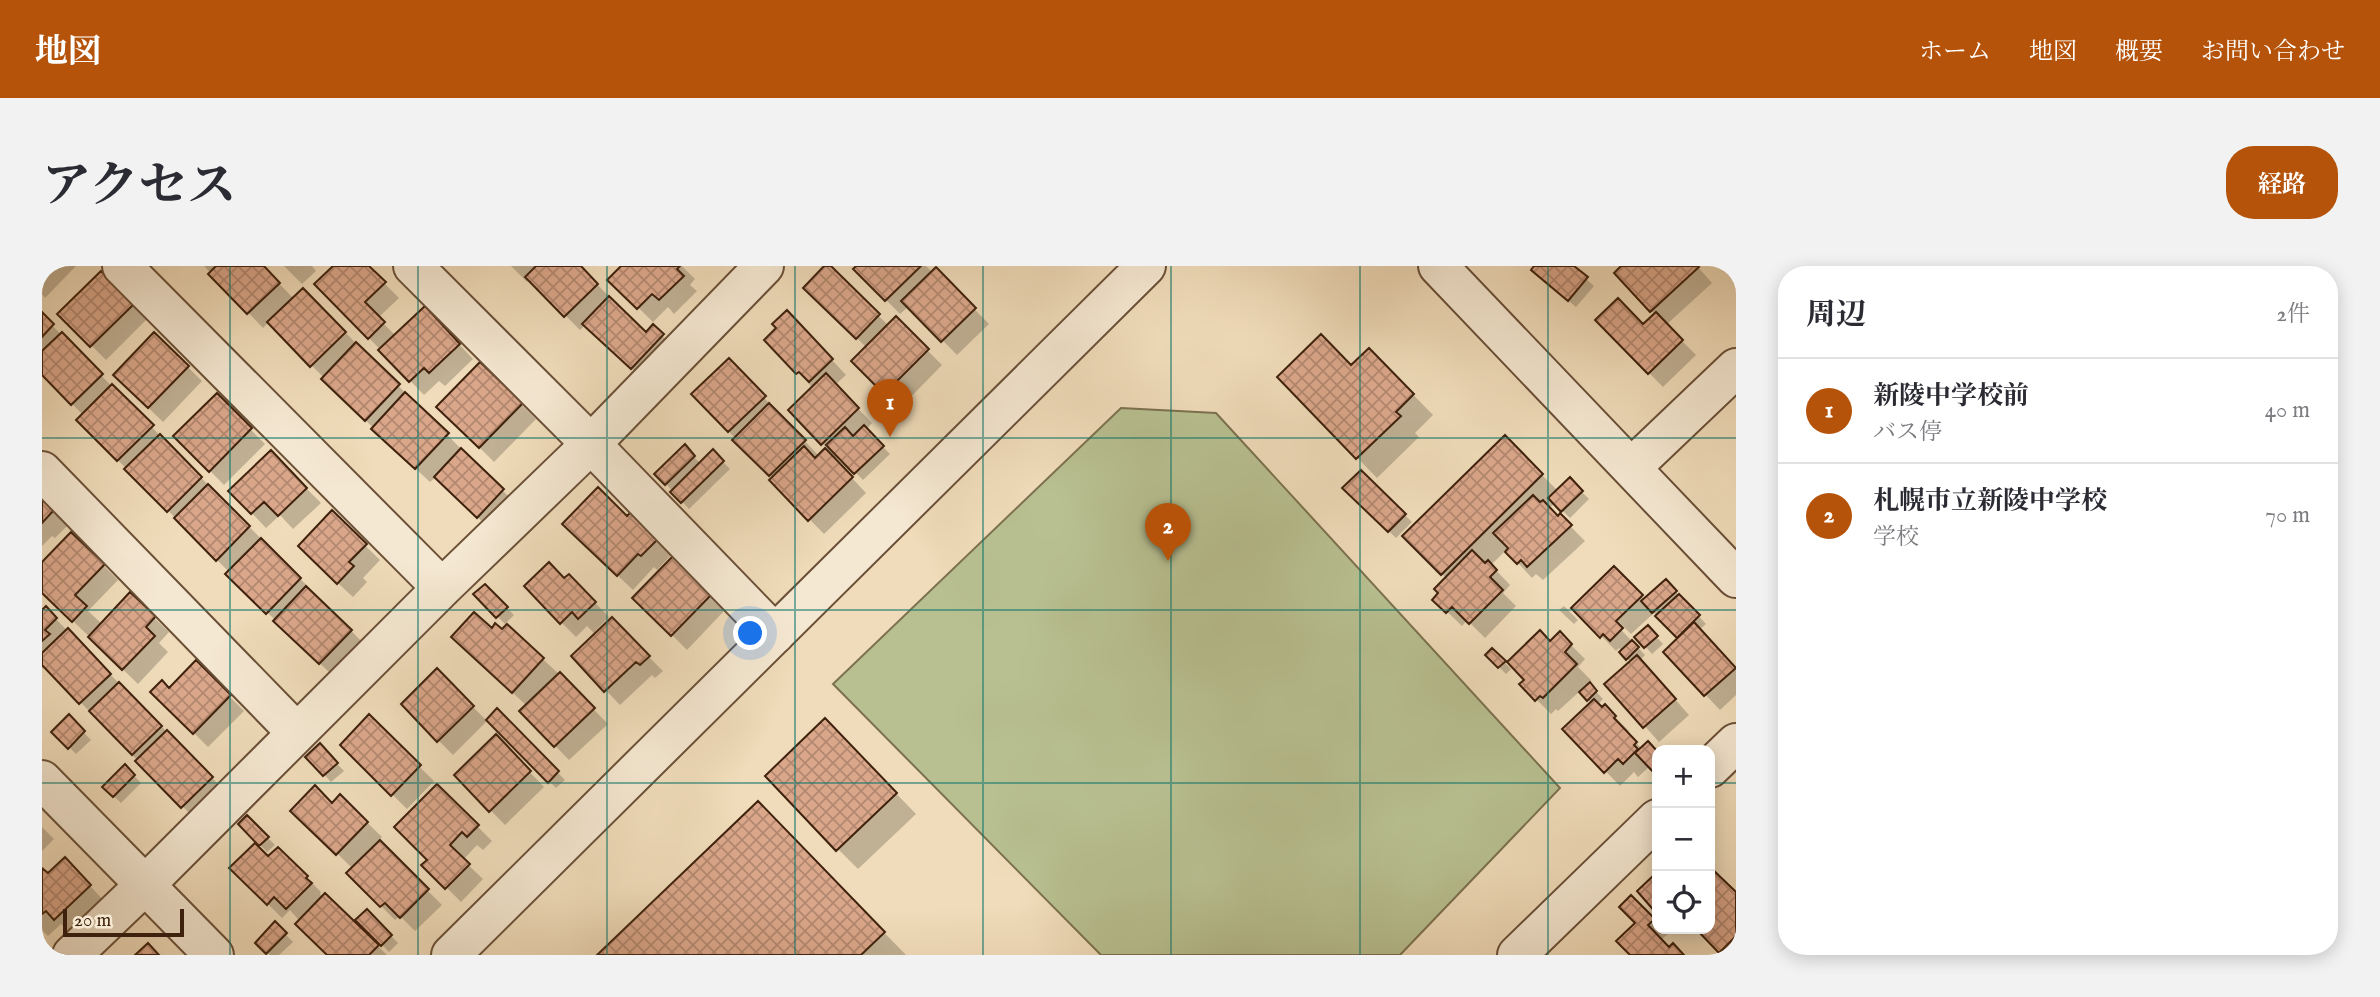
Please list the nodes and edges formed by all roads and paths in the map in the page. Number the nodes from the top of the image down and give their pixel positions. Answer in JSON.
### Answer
{"nodes":[{"id":1,"x":122,"y":266,"type":"edge"},
{"id":2,"x":413,"y":266,"type":"edge"},
{"id":3,"x":1146,"y":266,"type":"edge"},
{"id":4,"x":750,"y":271,"type":"edge"},
{"id":5,"x":1460,"y":274,"type":"edge"},
{"id":6,"x":1736,"y":368,"type":"edge"},
{"id":7,"x":591,"y":444,"type":"junction"},
{"id":8,"x":1631,"y":468,"type":"junction"},
{"id":9,"x":42,"y":471,"type":"edge"},
{"id":10,"x":1736,"y":578,"type":"edge"},
{"id":11,"x":442,"y":589,"type":"junction"},
{"id":12,"x":775,"y":634,"type":"junction"},
{"id":13,"x":297,"y":733,"type":"junction"},
{"id":14,"x":1736,"y":743,"type":"edge"},
{"id":15,"x":1715,"y":763,"type":"edge"},
{"id":16,"x":42,"y":780,"type":"edge"},
{"id":17,"x":1652,"y":824,"type":"edge"},
{"id":18,"x":145,"y":885,"type":"junction"},
{"id":19,"x":72,"y":955,"type":"edge"},
{"id":20,"x":214,"y":955,"type":"edge"},
{"id":21,"x":451,"y":955,"type":"edge"},
{"id":22,"x":1517,"y":955,"type":"edge"}],
"edges":[{"from":1,"to":11,"type":"street"},
{"from":2,"to":7,"type":"street"},
{"from":3,"to":12,"type":"street"},
{"from":4,"to":7,"type":"street"},
{"from":5,"to":8,"type":"street"},
{"from":6,"to":8,"type":"street"},
{"from":7,"to":11,"type":"street"},
{"from":7,"to":12,"type":"street"},
{"from":8,"to":10,"type":"street"},
{"from":9,"to":13,"type":"street"},
{"from":11,"to":13,"type":"street"},
{"from":12,"to":21,"type":"street"},
{"from":13,"to":18,"type":"street"},
{"from":14,"to":15,"type":"street"},
{"from":16,"to":18,"type":"street"},
{"from":17,"to":22,"type":"street"},
{"from":18,"to":19,"type":"street"},
{"from":18,"to":20,"type":"street"}]}
